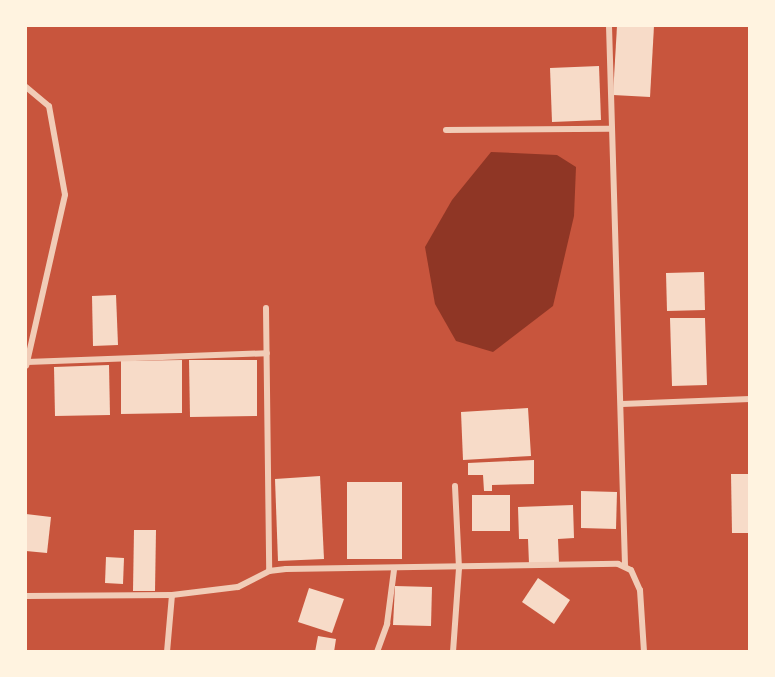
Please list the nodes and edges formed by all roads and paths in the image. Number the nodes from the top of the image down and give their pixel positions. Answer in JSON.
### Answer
{"nodes":[{"id":1,"x":609,"y":26,"type":"edge"},
{"id":2,"x":26,"y":87,"type":"edge"},
{"id":3,"x":609,"y":129,"type":"junction"},
{"id":4,"x":446,"y":130,"type":"dead end"},
{"id":5,"x":266,"y":308,"type":"dead end"},
{"id":6,"x":267,"y":353,"type":"junction"},
{"id":7,"x":26,"y":364,"type":"edge"},
{"id":8,"x":750,"y":399,"type":"edge"},
{"id":9,"x":622,"y":404,"type":"junction"},
{"id":10,"x":455,"y":486,"type":"dead end"},
{"id":11,"x":625,"y":566,"type":"junction"},
{"id":12,"x":459,"y":568,"type":"junction"},
{"id":13,"x":394,"y":570,"type":"junction"},
{"id":14,"x":269,"y":571,"type":"junction"},
{"id":15,"x":172,"y":595,"type":"junction"},
{"id":16,"x":26,"y":596,"type":"edge"},
{"id":17,"x":167,"y":651,"type":"edge"},
{"id":18,"x":377,"y":651,"type":"edge"},
{"id":19,"x":453,"y":651,"type":"edge"},
{"id":20,"x":644,"y":651,"type":"edge"}],
"edges":[{"from":1,"to":3,"type":"street"},
{"from":2,"to":7,"type":"street"},
{"from":3,"to":4,"type":"street"},
{"from":3,"to":9,"type":"street"},
{"from":5,"to":6,"type":"street"},
{"from":6,"to":7,"type":"street"},
{"from":6,"to":14,"type":"street"},
{"from":8,"to":9,"type":"street"},
{"from":9,"to":11,"type":"street"},
{"from":10,"to":12,"type":"street"},
{"from":11,"to":12,"type":"street"},
{"from":11,"to":20,"type":"street"},
{"from":12,"to":13,"type":"street"},
{"from":12,"to":19,"type":"street"},
{"from":13,"to":14,"type":"street"},
{"from":13,"to":18,"type":"street"},
{"from":14,"to":15,"type":"street"},
{"from":15,"to":16,"type":"street"},
{"from":15,"to":17,"type":"street"}]}
